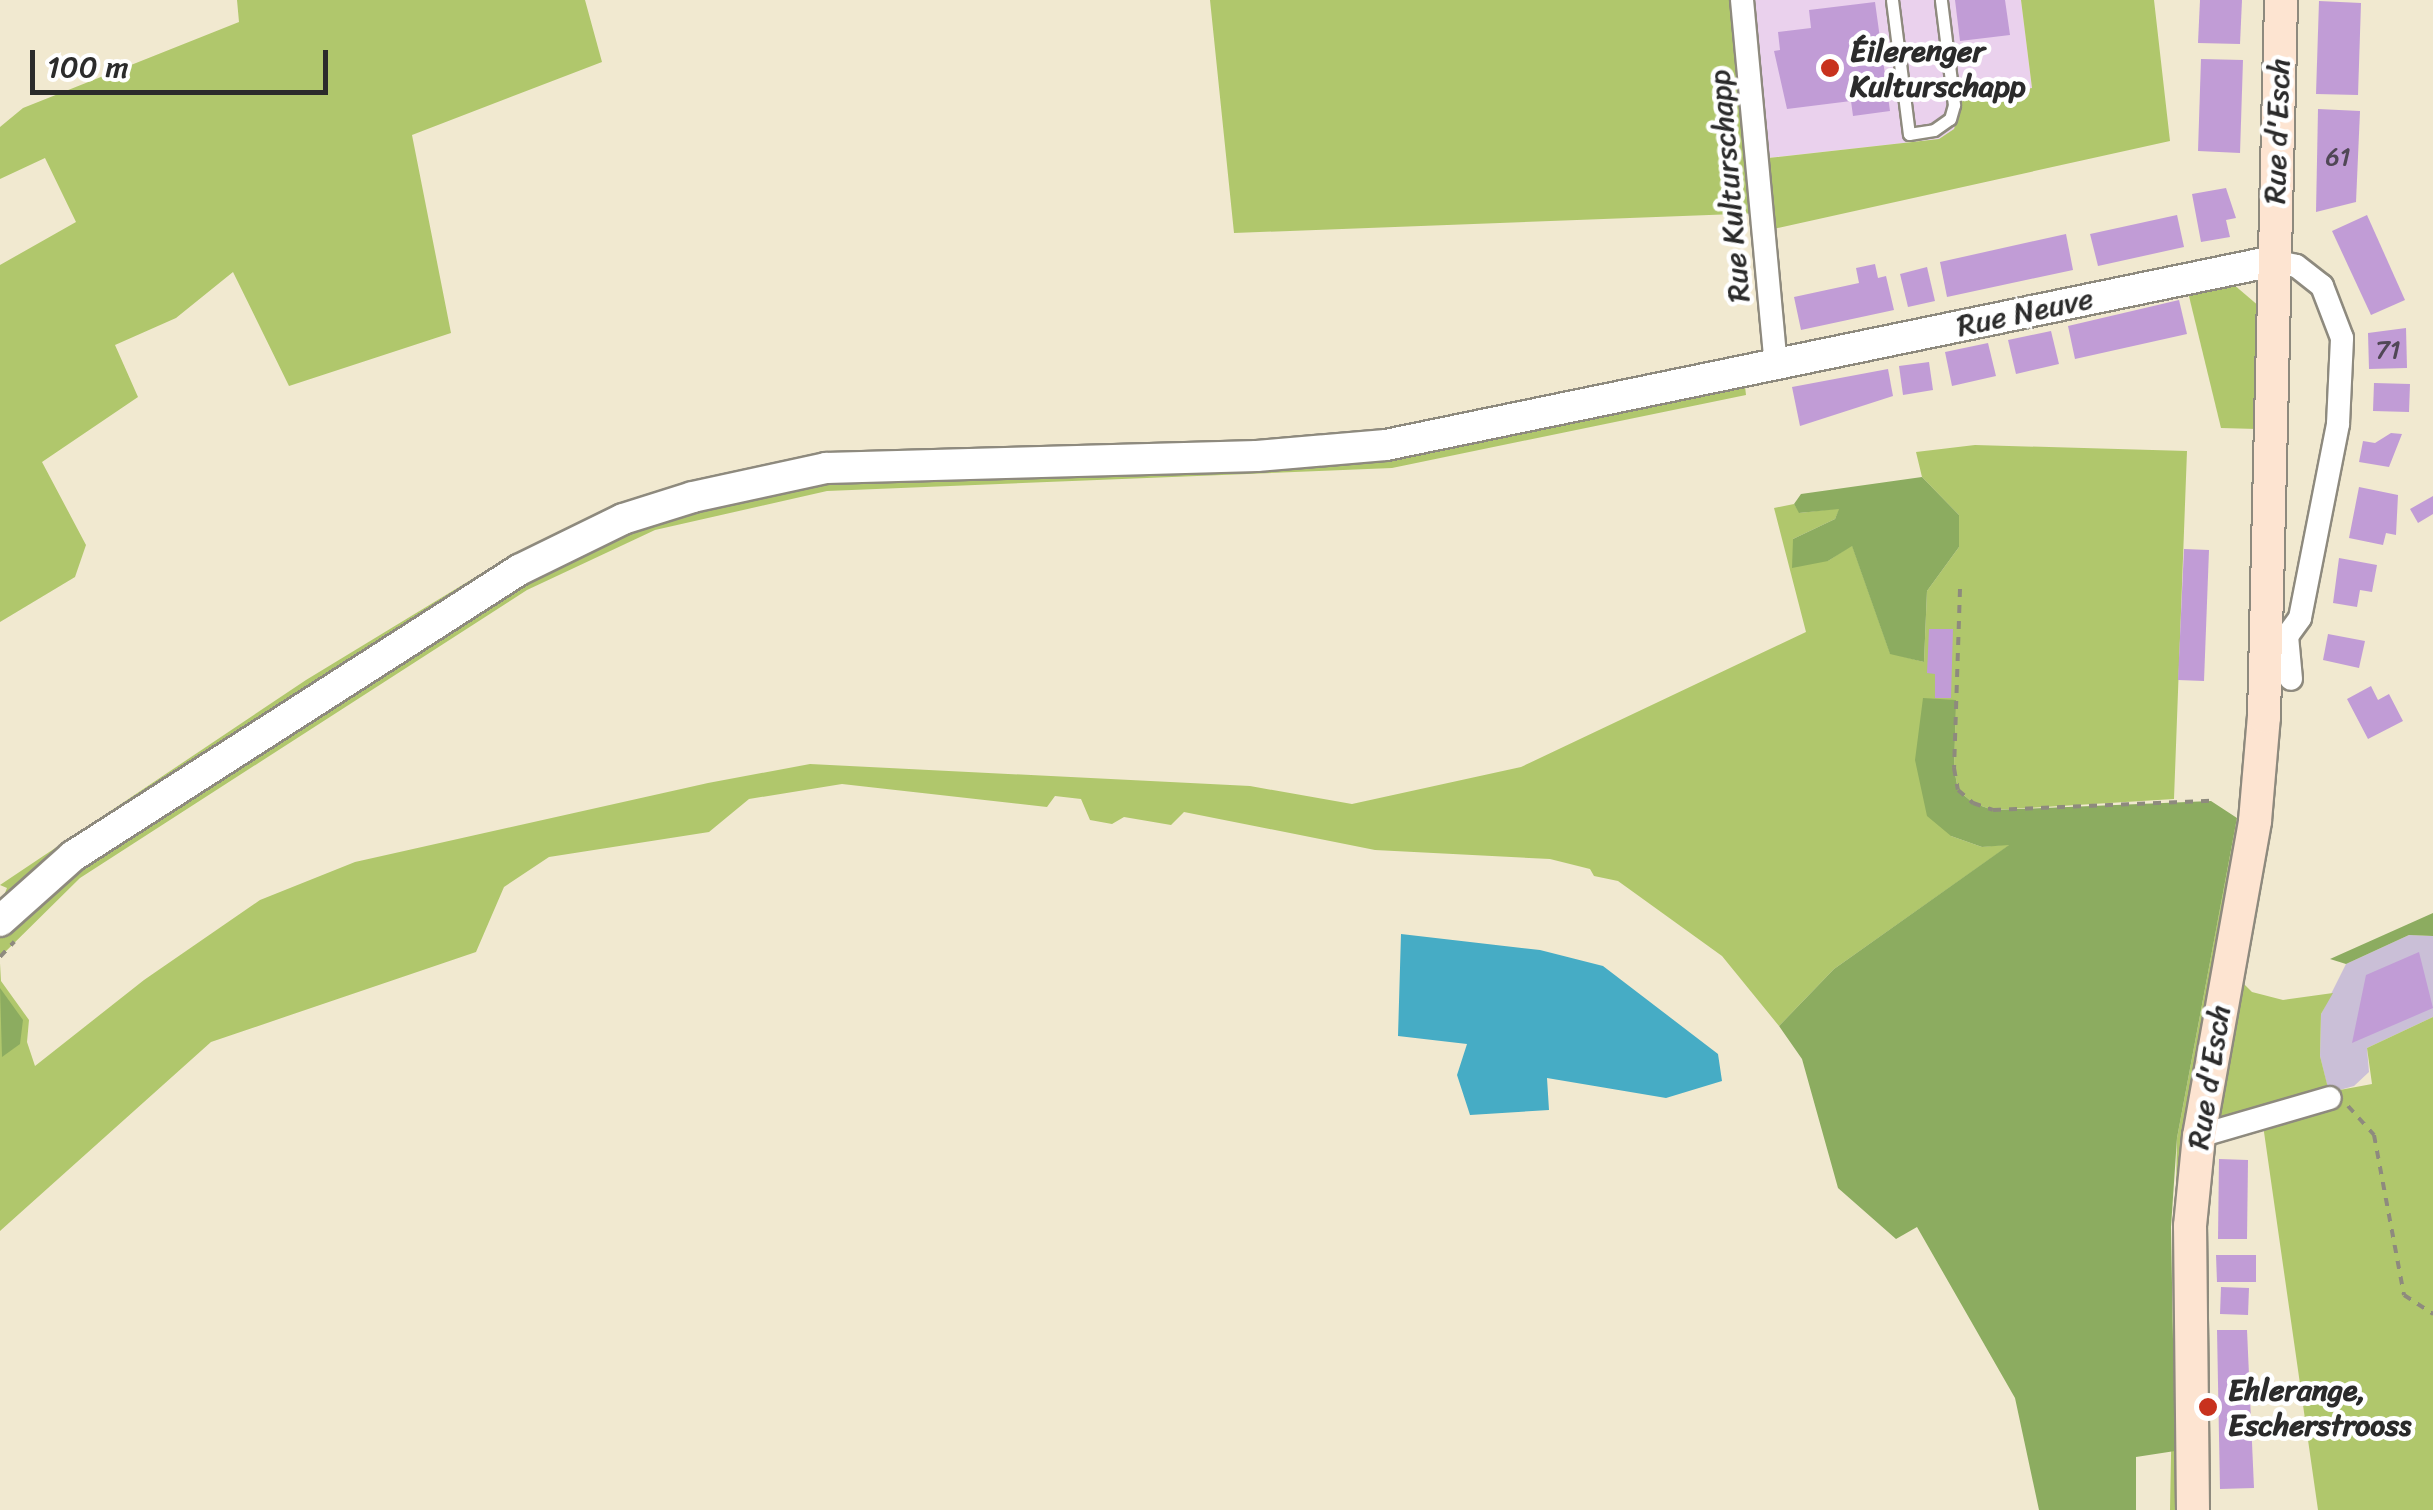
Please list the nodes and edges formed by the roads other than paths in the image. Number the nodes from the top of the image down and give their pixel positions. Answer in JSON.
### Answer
{"nodes":[{"id":1,"x":1742,"y":0,"type":"edge"},
{"id":2,"x":1892,"y":0,"type":"edge"},
{"id":3,"x":1941,"y":0,"type":"edge"},
{"id":4,"x":2281,"y":0,"type":"edge"},
{"id":5,"x":2274,"y":261,"type":"junction"},
{"id":6,"x":1776,"y":366,"type":"junction"},
{"id":7,"x":2276,"y":642,"type":"junction"},
{"id":8,"x":2291,"y":680,"type":"dead end"},
{"id":9,"x":11,"y":927,"type":"edge"},
{"id":10,"x":2330,"y":1098,"type":"road end"},
{"id":11,"x":2198,"y":1136,"type":"junction"},
{"id":12,"x":2193,"y":1510,"type":"edge"}],
"edges":[{"from":1,"to":6,"type":"street","name":"Rue Kulturschapp"},
{"from":2,"to":3,"type":"lane"},
{"from":4,"to":5,"type":"main road","name":"Rue d'Esch"},
{"from":5,"to":6,"type":"street","name":"Rue Neuve"},
{"from":5,"to":7,"type":"main road","name":"Rue d'Esch"},
{"from":5,"to":7,"type":"street","name":"Rue d'Esch"},
{"from":6,"to":9,"type":"street","name":"Rue Neuve"},
{"from":7,"to":8,"type":"street","name":"Rue d'Esch"},
{"from":7,"to":11,"type":"main road","name":"Rue d'Esch"},
{"from":10,"to":11,"type":"street"},
{"from":11,"to":12,"type":"main road","name":"Rue d'Esch"}]}
